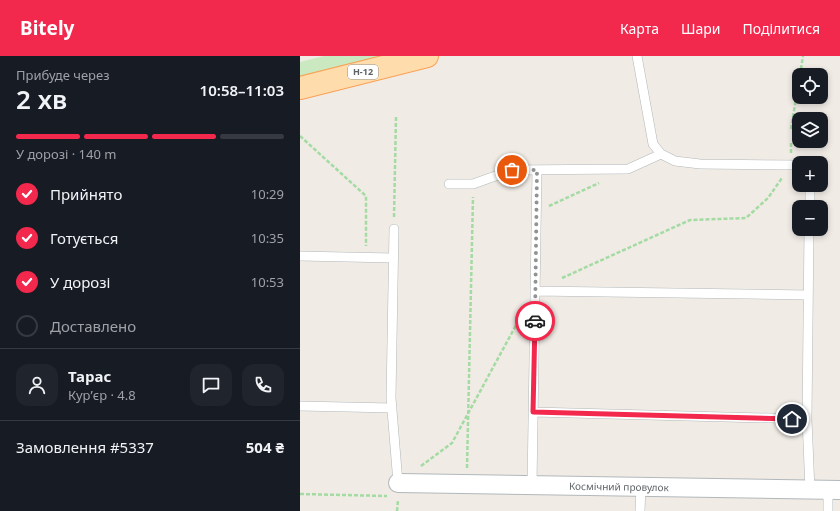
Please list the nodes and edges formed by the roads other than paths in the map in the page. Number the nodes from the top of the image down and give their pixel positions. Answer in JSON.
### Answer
{"nodes":[{"id":1,"x":427,"y":56,"type":"edge"},
{"id":2,"x":637,"y":56,"type":"edge"},
{"id":3,"x":300,"y":88,"type":"edge"},
{"id":4,"x":661,"y":154,"type":"junction"},
{"id":5,"x":792,"y":165,"type":"edge"},
{"id":6,"x":537,"y":170,"type":"junction"},
{"id":7,"x":449,"y":184,"type":"dead end"},
{"id":8,"x":394,"y":229,"type":"road end"},
{"id":9,"x":809,"y":236,"type":"edge"},
{"id":10,"x":300,"y":256,"type":"edge"},
{"id":11,"x":393,"y":258,"type":"junction"},
{"id":12,"x":535,"y":291,"type":"junction"},
{"id":13,"x":808,"y":294,"type":"junction"},
{"id":14,"x":300,"y":406,"type":"edge"},
{"id":15,"x":392,"y":408,"type":"junction"},
{"id":16,"x":533,"y":412,"type":"junction"},
{"id":17,"x":807,"y":419,"type":"junction"},
{"id":18,"x":398,"y":483,"type":"joint"},
{"id":19,"x":532,"y":485,"type":"junction"},
{"id":20,"x":641,"y":487,"type":"junction"},
{"id":21,"x":810,"y":490,"type":"junction"},
{"id":22,"x":834,"y":490,"type":"edge"},
{"id":23,"x":640,"y":511,"type":"edge"},
{"id":24,"x":828,"y":511,"type":"edge"}],
"edges":[{"from":1,"to":3,"type":"main road","number":"Н-12"},
{"from":2,"to":4,"type":"lane"},
{"from":4,"to":5,"type":"lane"},
{"from":4,"to":6,"type":"lane"},
{"from":6,"to":7,"type":"lane"},
{"from":6,"to":12,"type":"lane"},
{"from":8,"to":11,"type":"lane"},
{"from":9,"to":13,"type":"lane"},
{"from":10,"to":11,"type":"lane"},
{"from":11,"to":15,"type":"lane"},
{"from":12,"to":13,"type":"lane"},
{"from":12,"to":16,"type":"lane"},
{"from":13,"to":17,"type":"lane"},
{"from":14,"to":15,"type":"lane"},
{"from":15,"to":18,"type":"lane"},
{"from":16,"to":17,"type":"lane"},
{"from":16,"to":19,"type":"lane"},
{"from":17,"to":21,"type":"lane"},
{"from":18,"to":19,"type":"street","name":"Космічний провулок"},
{"from":19,"to":20,"type":"street","name":"Космічний провулок"},
{"from":20,"to":21,"type":"street","name":"Космічний провулок"},
{"from":20,"to":23,"type":"lane"},
{"from":21,"to":22,"type":"street","name":"Космічний провулок"},
{"from":22,"to":24,"type":"lane"}]}
